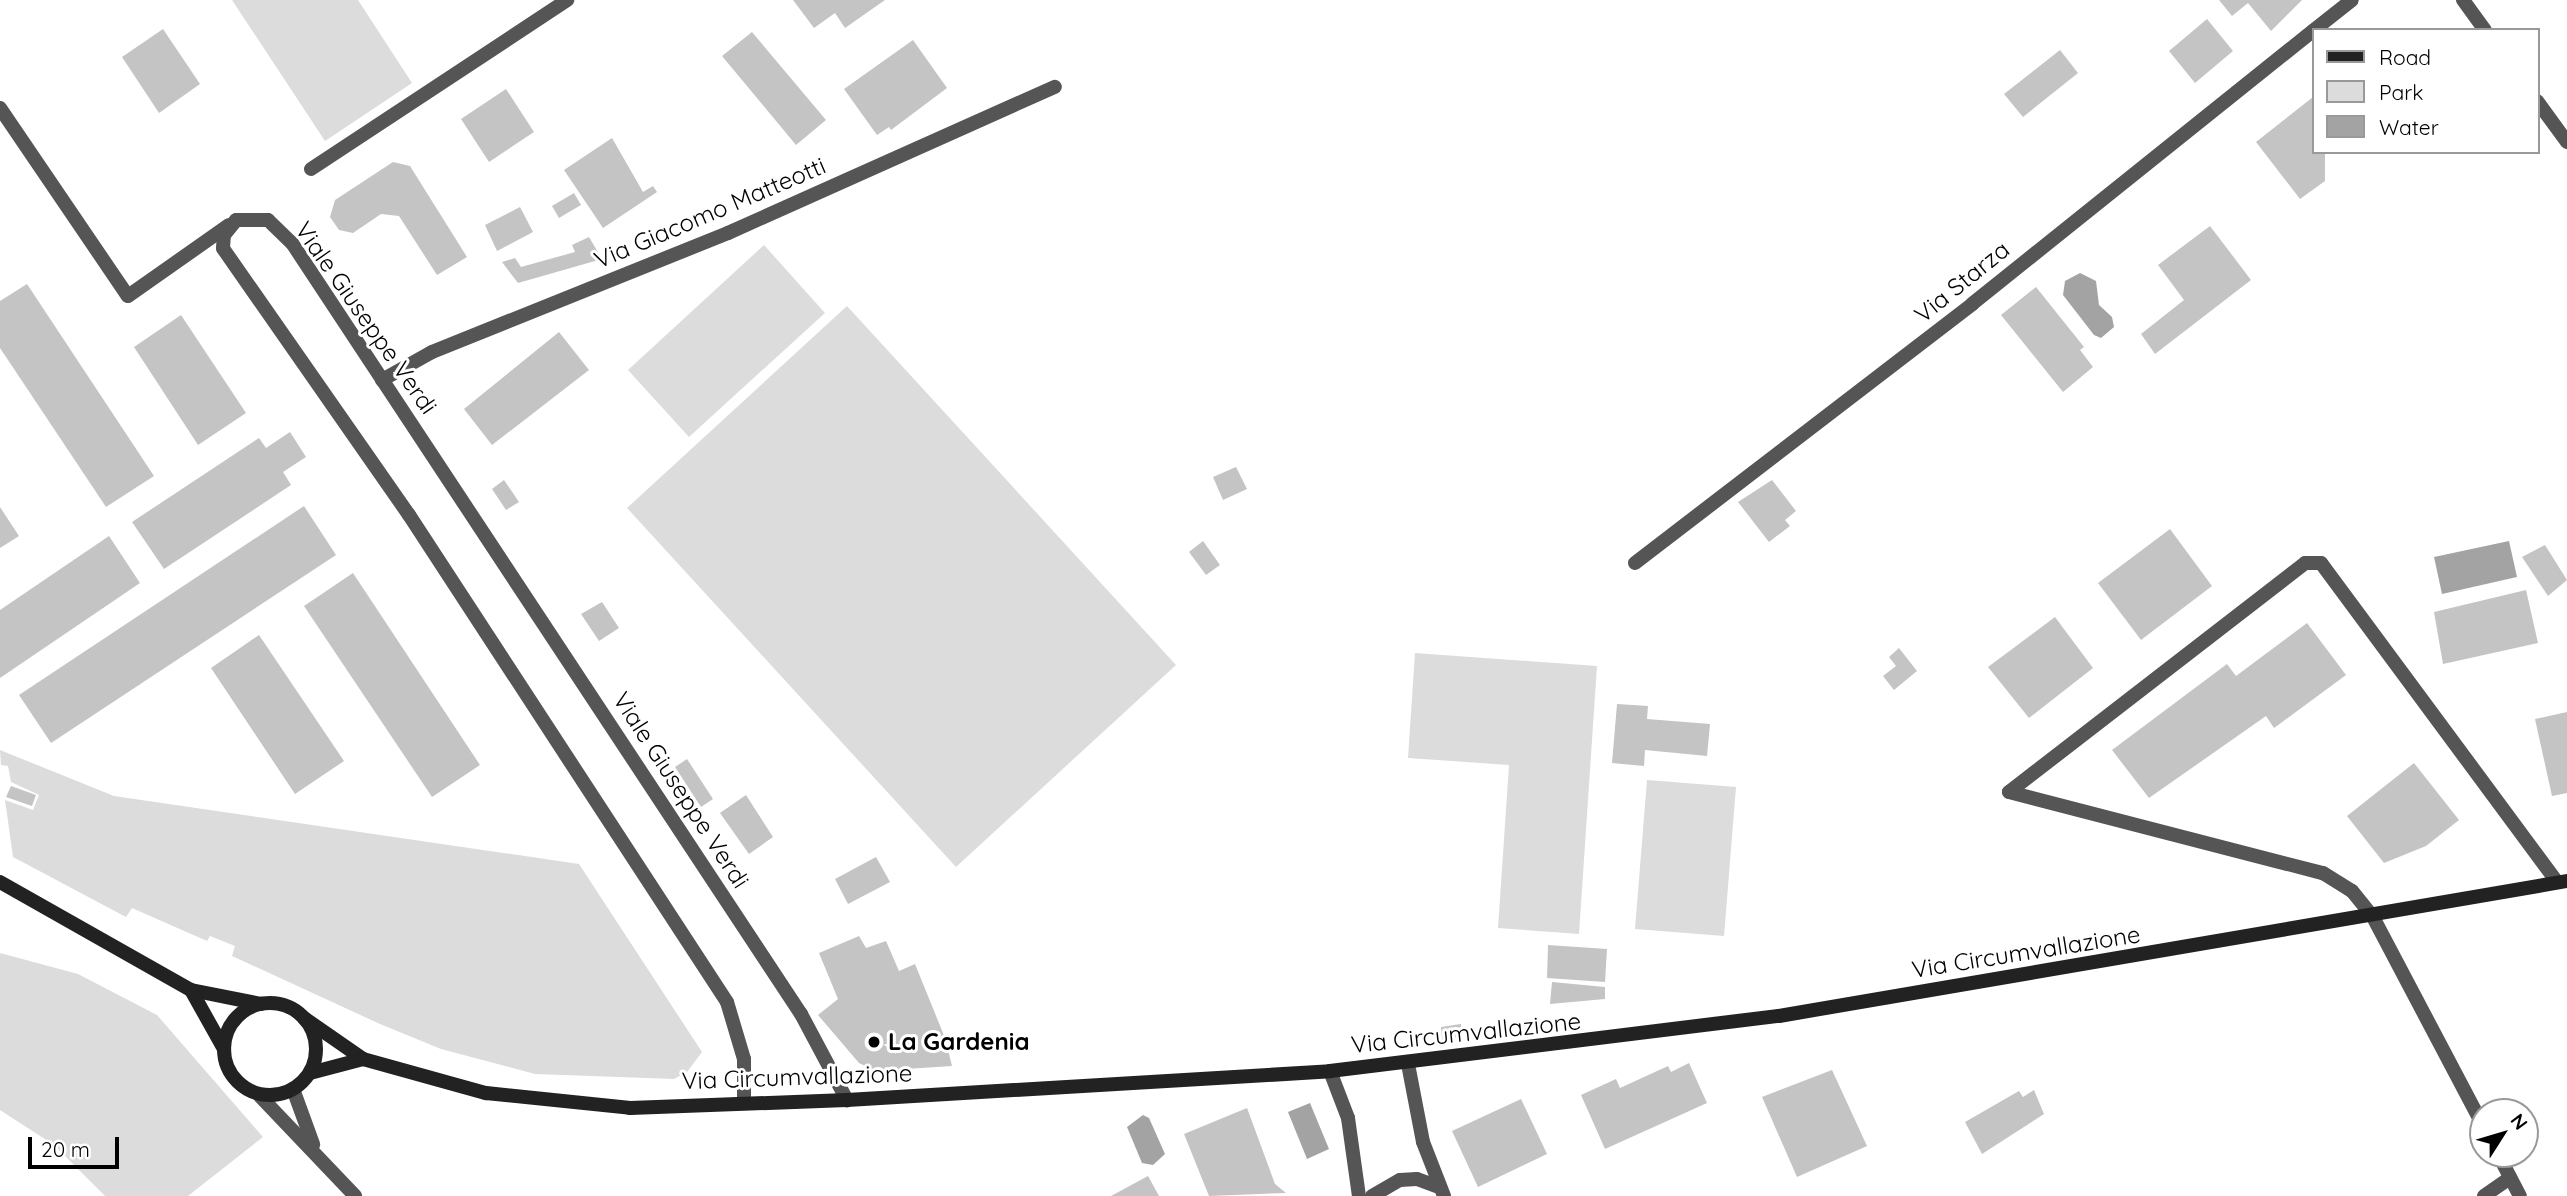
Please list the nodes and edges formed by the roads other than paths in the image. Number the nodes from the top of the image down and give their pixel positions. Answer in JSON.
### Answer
{"nodes":[{"id":1,"x":567,"y":0,"type":"edge"},
{"id":2,"x":2353,"y":0,"type":"edge"},
{"id":3,"x":2463,"y":0,"type":"edge"},
{"id":4,"x":2317,"y":28,"type":"edge"},
{"id":5,"x":2484,"y":28,"type":"edge"},
{"id":6,"x":2312,"y":32,"type":"edge"},
{"id":7,"x":1055,"y":87,"type":"dead end"},
{"id":8,"x":2539,"y":104,"type":"edge"},
{"id":9,"x":0,"y":108,"type":"edge"},
{"id":10,"x":2567,"y":142,"type":"edge"},
{"id":11,"x":312,"y":169,"type":"dead end"},
{"id":12,"x":236,"y":220,"type":"junction"},
{"id":13,"x":382,"y":380,"type":"junction"},
{"id":14,"x":1635,"y":563,"type":"dead end"},
{"id":15,"x":2562,"y":881,"type":"edge"},
{"id":16,"x":0,"y":882,"type":"edge"},
{"id":17,"x":2373,"y":917,"type":"junction"},
{"id":18,"x":191,"y":990,"type":"junction"},
{"id":19,"x":261,"y":1004,"type":"junction"},
{"id":20,"x":304,"y":1018,"type":"junction"},
{"id":21,"x":224,"y":1049,"type":"junction"},
{"id":22,"x":363,"y":1059,"type":"junction"},
{"id":23,"x":1408,"y":1064,"type":"junction"},
{"id":24,"x":1330,"y":1071,"type":"junction"},
{"id":25,"x":310,"y":1073,"type":"junction"},
{"id":26,"x":293,"y":1090,"type":"junction"},
{"id":27,"x":258,"y":1094,"type":"junction"},
{"id":28,"x":2469,"y":1099,"type":"edge"},
{"id":29,"x":848,"y":1100,"type":"junction"},
{"id":30,"x":744,"y":1101,"type":"junction"},
{"id":31,"x":314,"y":1149,"type":"junction"},
{"id":32,"x":2505,"y":1168,"type":"edge"},
{"id":33,"x":2510,"y":1178,"type":"junction"},
{"id":34,"x":1441,"y":1192,"type":"edge"},
{"id":35,"x":355,"y":1196,"type":"edge"},
{"id":36,"x":1359,"y":1196,"type":"edge"},
{"id":37,"x":1372,"y":1196,"type":"edge"},
{"id":38,"x":2484,"y":1196,"type":"edge"},
{"id":39,"x":2520,"y":1196,"type":"edge"}],
"edges":[{"from":1,"to":11,"type":"street"},
{"from":2,"to":4,"type":"street","name":"Via Starza"},
{"from":3,"to":5,"type":"street"},
{"from":6,"to":14,"type":"street","name":"Via Starza"},
{"from":7,"to":13,"type":"street","name":"Via Giacomo Matteotti"},
{"from":8,"to":10,"type":"street"},
{"from":9,"to":12,"type":"street"},
{"from":12,"to":13,"type":"street","name":"Viale Giuseppe Verdi"},
{"from":12,"to":30,"type":"street"},
{"from":13,"to":29,"type":"street","name":"Viale Giuseppe Verdi"},
{"from":15,"to":17,"type":"street","name":"Via Circumvallazione"},
{"from":15,"to":17,"type":"street"},
{"from":16,"to":18,"type":"street"},
{"from":17,"to":23,"type":"street","name":"Via Circumvallazione"},
{"from":17,"to":28,"type":"street"},
{"from":18,"to":19,"type":"street"},
{"from":18,"to":21,"type":"street"},
{"from":19,"to":20,"type":"street"},
{"from":19,"to":21,"type":"street"},
{"from":20,"to":22,"type":"street","name":"Via Circumvallazione"},
{"from":20,"to":25,"type":"street"},
{"from":21,"to":27,"type":"street"},
{"from":22,"to":25,"type":"street"},
{"from":22,"to":30,"type":"street","name":"Via Circumvallazione"},
{"from":23,"to":24,"type":"street","name":"Via Circumvallazione"},
{"from":23,"to":34,"type":"street"},
{"from":24,"to":29,"type":"street","name":"Via Circumvallazione"},
{"from":24,"to":36,"type":"street"},
{"from":25,"to":26,"type":"street"},
{"from":26,"to":27,"type":"street"},
{"from":26,"to":31,"type":"street"},
{"from":27,"to":31,"type":"street"},
{"from":29,"to":30,"type":"street","name":"Via Circumvallazione"},
{"from":31,"to":35,"type":"street"},
{"from":32,"to":33,"type":"street"},
{"from":33,"to":38,"type":"street"},
{"from":33,"to":39,"type":"street"},
{"from":34,"to":37,"type":"street"}]}
